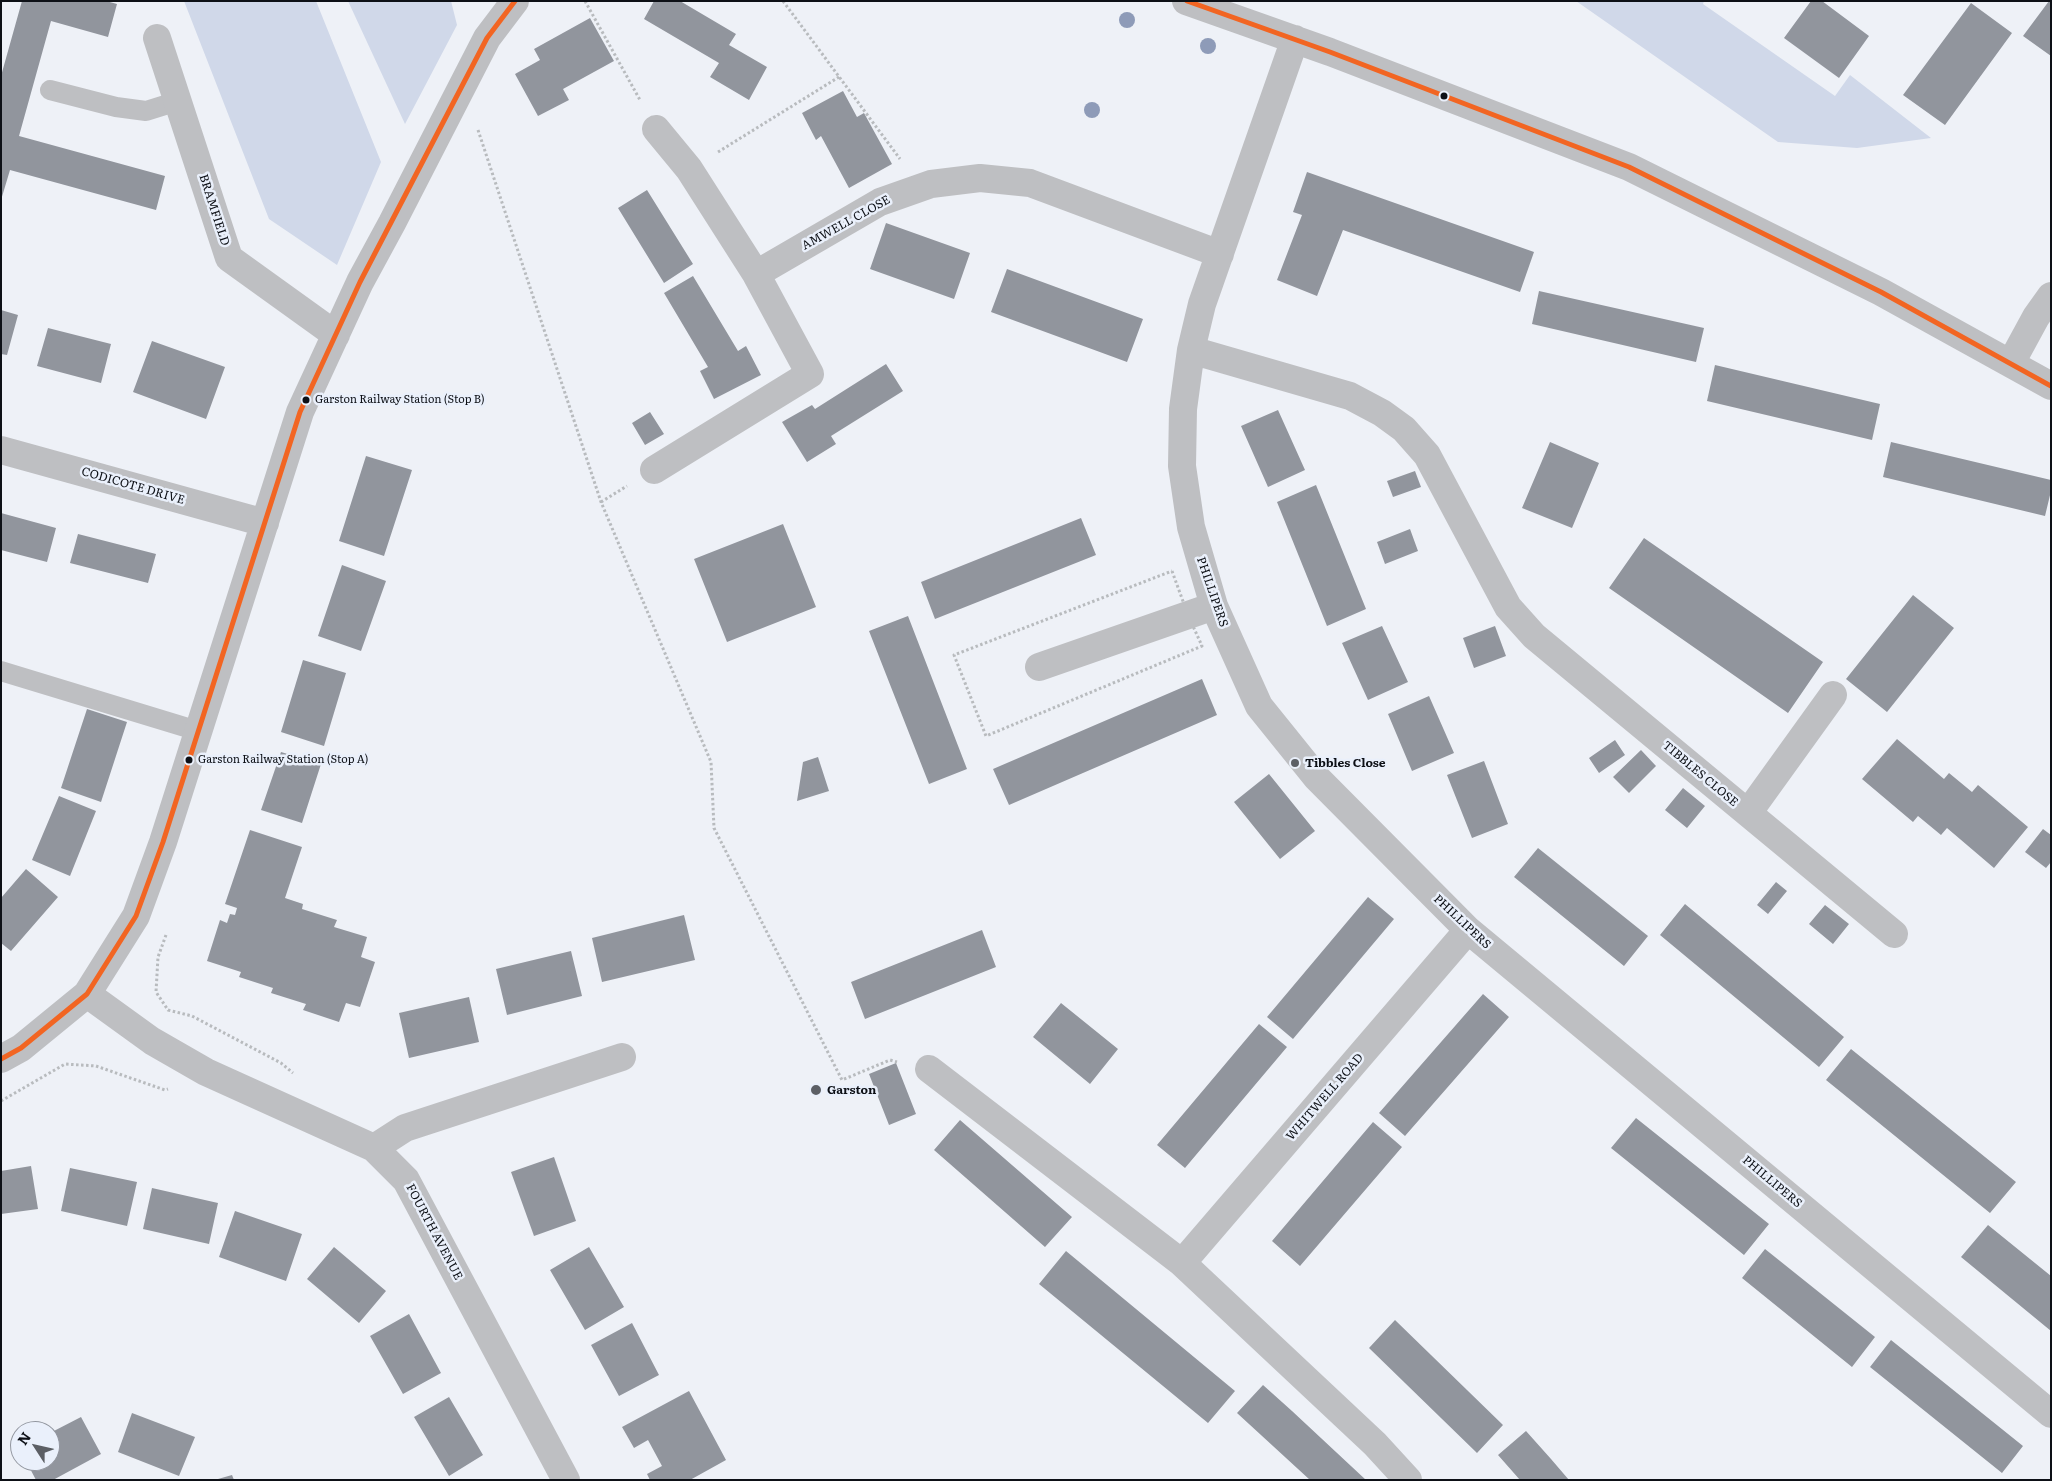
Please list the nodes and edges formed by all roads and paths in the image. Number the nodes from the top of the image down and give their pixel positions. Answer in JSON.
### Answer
{"nodes":[{"id":1,"x":515,"y":1,"type":"edge"},
{"id":2,"x":585,"y":1,"type":"edge"},
{"id":3,"x":783,"y":1,"type":"edge"},
{"id":4,"x":1186,"y":1,"type":"edge"},
{"id":5,"x":157,"y":38,"type":"dead end"},
{"id":6,"x":1295,"y":39,"type":"junction"},
{"id":7,"x":839,"y":77,"type":"junction"},
{"id":8,"x":50,"y":90,"type":"dead end"},
{"id":9,"x":178,"y":101,"type":"junction"},
{"id":10,"x":477,"y":126,"type":"dead end"},
{"id":11,"x":656,"y":129,"type":"joint"},
{"id":12,"x":689,"y":169,"type":"junction"},
{"id":13,"x":921,"y":188,"type":"junction"},
{"id":14,"x":1220,"y":254,"type":"junction"},
{"id":15,"x":756,"y":274,"type":"junction"},
{"id":16,"x":2051,"y":296,"type":"edge"},
{"id":17,"x":336,"y":335,"type":"junction"},
{"id":18,"x":1191,"y":350,"type":"junction"},
{"id":19,"x":2011,"y":363,"type":"junction"},
{"id":20,"x":2051,"y":386,"type":"edge"},
{"id":21,"x":1,"y":450,"type":"edge"},
{"id":22,"x":654,"y":470,"type":"dead end"},
{"id":23,"x":265,"y":523,"type":"junction"},
{"id":24,"x":1214,"y":606,"type":"junction"},
{"id":25,"x":1038,"y":667,"type":"dead end"},
{"id":26,"x":1,"y":670,"type":"edge"},
{"id":27,"x":1833,"y":695,"type":"dead end"},
{"id":28,"x":198,"y":730,"type":"junction"},
{"id":29,"x":1748,"y":813,"type":"junction"},
{"id":30,"x":1468,"y":930,"type":"junction"},
{"id":31,"x":1894,"y":934,"type":"dead end"},
{"id":32,"x":87,"y":994,"type":"junction"},
{"id":33,"x":168,"y":1010,"type":"dead end"},
{"id":34,"x":622,"y":1057,"type":"dead end"},
{"id":35,"x":1,"y":1059,"type":"edge"},
{"id":36,"x":929,"y":1069,"type":"joint"},
{"id":37,"x":300,"y":1079,"type":"dead end"},
{"id":38,"x":165,"y":1090,"type":"dead end"},
{"id":39,"x":1,"y":1101,"type":"edge"},
{"id":40,"x":374,"y":1148,"type":"junction"},
{"id":41,"x":1182,"y":1263,"type":"junction"},
{"id":42,"x":2051,"y":1414,"type":"edge"},
{"id":43,"x":566,"y":1480,"type":"edge"},
{"id":44,"x":1408,"y":1480,"type":"edge"}],
"edges":[{"from":1,"to":17,"type":"street"},
{"from":2,"to":11,"type":"path"},
{"from":3,"to":7,"type":"path"},
{"from":4,"to":6,"type":"street"},
{"from":5,"to":9,"type":"street","name":"BRAMFIELD"},
{"from":6,"to":14,"type":"street","name":"PHILLIPERS"},
{"from":6,"to":19,"type":"street"},
{"from":7,"to":12,"type":"path"},
{"from":7,"to":13,"type":"path"},
{"from":8,"to":9,"type":"lane"},
{"from":9,"to":17,"type":"street","name":"BRAMFIELD"},
{"from":10,"to":36,"type":"path"},
{"from":11,"to":12,"type":"street"},
{"from":12,"to":15,"type":"street"},
{"from":13,"to":14,"type":"street","name":"AMWELL CLOSE"},
{"from":13,"to":15,"type":"street","name":"AMWELL CLOSE"},
{"from":14,"to":18,"type":"street","name":"PHILLIPERS"},
{"from":15,"to":22,"type":"street"},
{"from":16,"to":19,"type":"street"},
{"from":17,"to":23,"type":"street"},
{"from":18,"to":24,"type":"street","name":"PHILLIPERS"},
{"from":18,"to":29,"type":"street","name":"TIBBLES CLOSE"},
{"from":19,"to":20,"type":"street"},
{"from":21,"to":23,"type":"street","name":"CODICOTE DRIVE"},
{"from":23,"to":28,"type":"street"},
{"from":24,"to":25,"type":"street"},
{"from":24,"to":30,"type":"street","name":"PHILLIPERS"},
{"from":26,"to":28,"type":"lane"},
{"from":27,"to":29,"type":"street","name":"TIBBLES CLOSE"},
{"from":28,"to":32,"type":"street"},
{"from":29,"to":31,"type":"street","name":"TIBBLES CLOSE"},
{"from":30,"to":41,"type":"street","name":"WHITWELL ROAD"},
{"from":30,"to":42,"type":"street","name":"PHILLIPERS"},
{"from":32,"to":35,"type":"street"},
{"from":32,"to":40,"type":"street","name":"FOURTH AVENUE"},
{"from":33,"to":37,"type":"path"},
{"from":34,"to":40,"type":"street"},
{"from":36,"to":41,"type":"street"},
{"from":38,"to":39,"type":"path"},
{"from":40,"to":43,"type":"street","name":"FOURTH AVENUE"},
{"from":41,"to":44,"type":"street"}]}
